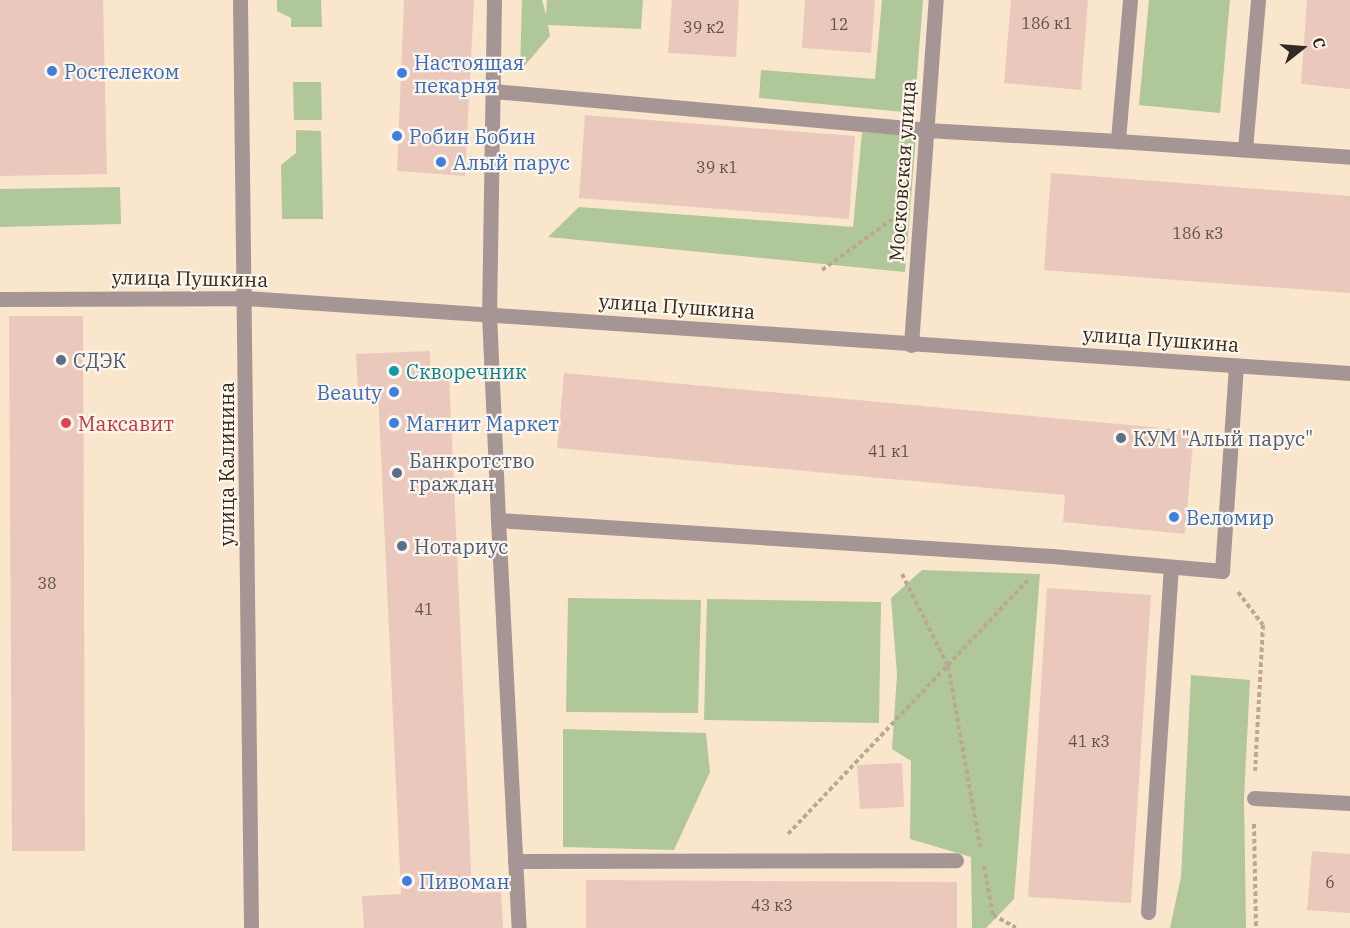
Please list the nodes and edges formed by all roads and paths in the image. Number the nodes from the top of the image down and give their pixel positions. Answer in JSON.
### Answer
{"nodes":[{"id":1,"x":240,"y":0,"type":"edge"},
{"id":2,"x":494,"y":0,"type":"edge"},
{"id":3,"x":936,"y":0,"type":"edge"},
{"id":4,"x":1130,"y":0,"type":"edge"},
{"id":5,"x":1258,"y":0,"type":"edge"},
{"id":6,"x":493,"y":91,"type":"junction"},
{"id":7,"x":927,"y":130,"type":"junction"},
{"id":8,"x":1118,"y":141,"type":"junction"},
{"id":9,"x":1245,"y":149,"type":"junction"},
{"id":10,"x":1350,"y":156,"type":"edge"},
{"id":11,"x":921,"y":199,"type":"junction"},
{"id":12,"x":822,"y":270,"type":"dead end"},
{"id":13,"x":246,"y":298,"type":"junction"},
{"id":14,"x":0,"y":299,"type":"edge"},
{"id":15,"x":489,"y":313,"type":"junction"},
{"id":16,"x":912,"y":345,"type":"junction"},
{"id":17,"x":1236,"y":365,"type":"junction"},
{"id":18,"x":1350,"y":373,"type":"edge"},
{"id":19,"x":498,"y":520,"type":"junction"},
{"id":20,"x":867,"y":544,"type":"junction"},
{"id":21,"x":1052,"y":556,"type":"junction"},
{"id":22,"x":1171,"y":568,"type":"junction"},
{"id":23,"x":1222,"y":571,"type":"junction"},
{"id":24,"x":948,"y":666,"type":"junction"},
{"id":25,"x":1254,"y":798,"type":"junction"},
{"id":26,"x":1350,"y":803,"type":"edge"},
{"id":27,"x":956,"y":860,"type":"dead end"},
{"id":28,"x":515,"y":861,"type":"junction"},
{"id":29,"x":763,"y":861,"type":"junction"},
{"id":30,"x":1148,"y":912,"type":"dead end"},
{"id":31,"x":250,"y":928,"type":"edge"},
{"id":32,"x":519,"y":928,"type":"edge"},
{"id":33,"x":1016,"y":928,"type":"edge"},
{"id":34,"x":1256,"y":928,"type":"edge"}],
"edges":[{"from":1,"to":13,"type":"street","name":"улица Калинина"},
{"from":2,"to":6,"type":"street"},
{"from":3,"to":7,"type":"street","name":"Московская улица"},
{"from":4,"to":8,"type":"street"},
{"from":5,"to":9,"type":"street"},
{"from":6,"to":7,"type":"street"},
{"from":6,"to":15,"type":"street"},
{"from":7,"to":8,"type":"street"},
{"from":7,"to":11,"type":"street","name":"Московская улица"},
{"from":8,"to":9,"type":"street"},
{"from":9,"to":10,"type":"street"},
{"from":11,"to":12,"type":"path"},
{"from":11,"to":16,"type":"street","name":"Московская улица"},
{"from":13,"to":14,"type":"street","name":"улица Пушкина"},
{"from":13,"to":15,"type":"street","name":"улица Пушкина"},
{"from":13,"to":31,"type":"street","name":"улица Калинина"},
{"from":15,"to":16,"type":"street","name":"улица Пушкина"},
{"from":15,"to":19,"type":"street"},
{"from":16,"to":17,"type":"street","name":"улица Пушкина"},
{"from":17,"to":18,"type":"street","name":"улица Пушкина"},
{"from":17,"to":23,"type":"street"},
{"from":19,"to":20,"type":"street"},
{"from":19,"to":28,"type":"street"},
{"from":20,"to":21,"type":"street"},
{"from":20,"to":24,"type":"path"},
{"from":21,"to":22,"type":"street"},
{"from":21,"to":24,"type":"path"},
{"from":22,"to":23,"type":"street"},
{"from":22,"to":30,"type":"street"},
{"from":23,"to":25,"type":"path"},
{"from":24,"to":29,"type":"path"},
{"from":24,"to":33,"type":"path"},
{"from":25,"to":26,"type":"street"},
{"from":25,"to":34,"type":"path"},
{"from":27,"to":29,"type":"street"},
{"from":28,"to":29,"type":"street"},
{"from":28,"to":32,"type":"street"}]}
